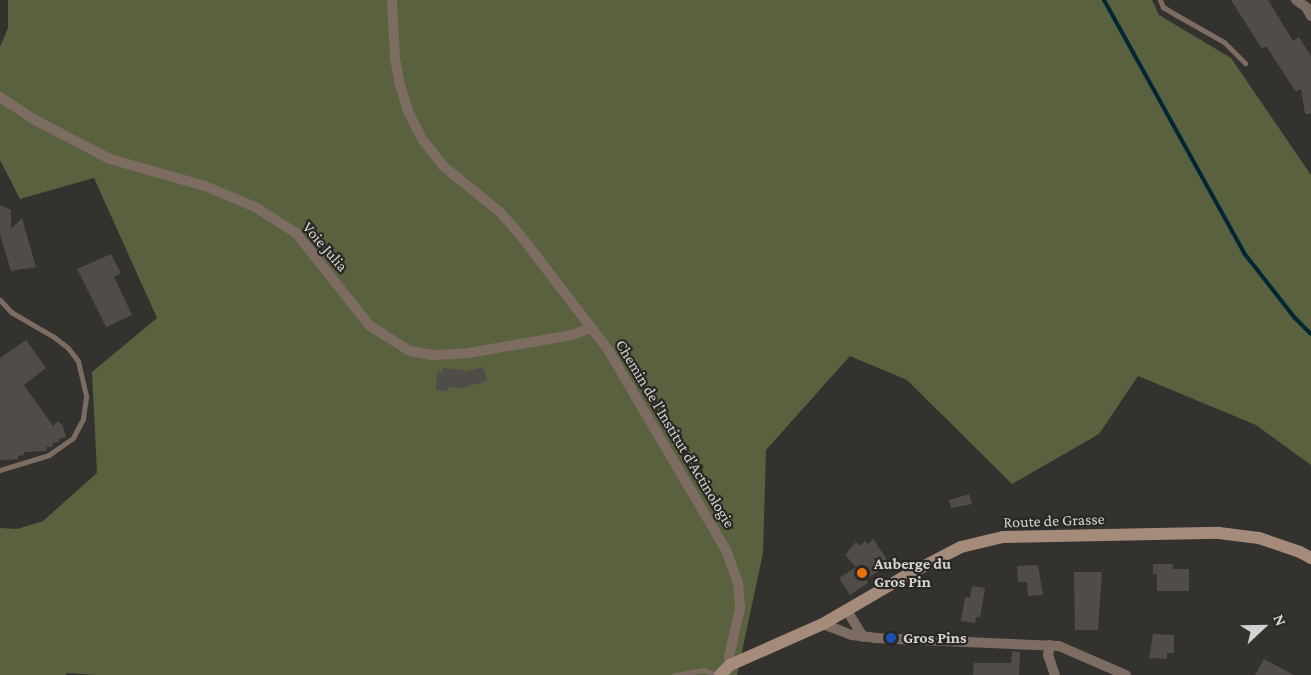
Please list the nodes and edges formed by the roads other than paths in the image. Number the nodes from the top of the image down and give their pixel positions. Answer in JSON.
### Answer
{"nodes":[{"id":1,"x":392,"y":0,"type":"edge"},
{"id":2,"x":1160,"y":0,"type":"edge"},
{"id":3,"x":1296,"y":0,"type":"edge"},
{"id":4,"x":1311,"y":16,"type":"edge"},
{"id":5,"x":1245,"y":63,"type":"dead end"},
{"id":6,"x":0,"y":97,"type":"edge"},
{"id":7,"x":0,"y":300,"type":"edge"},
{"id":8,"x":591,"y":328,"type":"junction"},
{"id":9,"x":0,"y":470,"type":"edge"},
{"id":10,"x":1311,"y":558,"type":"edge"},
{"id":11,"x":848,"y":612,"type":"junction"},
{"id":12,"x":823,"y":624,"type":"junction"},
{"id":13,"x":863,"y":637,"type":"junction"},
{"id":14,"x":1050,"y":645,"type":"junction"},
{"id":15,"x":730,"y":665,"type":"junction"},
{"id":16,"x":674,"y":675,"type":"edge"},
{"id":17,"x":718,"y":675,"type":"edge"},
{"id":18,"x":1055,"y":675,"type":"edge"},
{"id":19,"x":1126,"y":675,"type":"edge"}],
"edges":[{"from":1,"to":8,"type":"street","name":"Chemin de l'Institut d'Actinologie"},
{"from":2,"to":5,"type":"lane"},
{"from":3,"to":4,"type":"street"},
{"from":6,"to":8,"type":"street","name":"Voie Julia"},
{"from":7,"to":9,"type":"lane"},
{"from":8,"to":15,"type":"street","name":"Chemin de l'Institut d'Actinologie"},
{"from":10,"to":11,"type":"main road","name":"Route de Grasse"},
{"from":11,"to":12,"type":"main road","name":"Route de Grasse"},
{"from":11,"to":13,"type":"street"},
{"from":12,"to":13,"type":"street"},
{"from":12,"to":15,"type":"main road","name":"Route de Grasse"},
{"from":13,"to":14,"type":"street"},
{"from":14,"to":18,"type":"street"},
{"from":14,"to":19,"type":"street"},
{"from":15,"to":17,"type":"main road","name":"Route de Grasse"},
{"from":16,"to":17,"type":"lane"}]}
